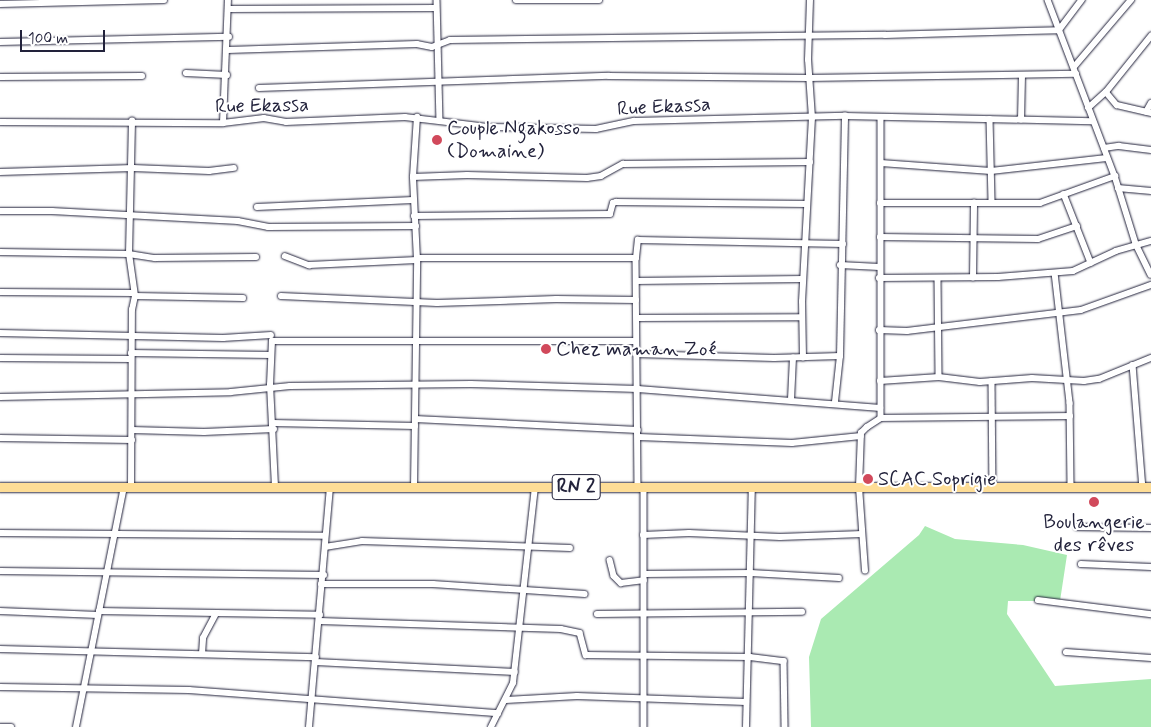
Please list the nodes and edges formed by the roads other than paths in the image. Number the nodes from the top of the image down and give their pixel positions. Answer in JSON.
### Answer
{"nodes":[{"id":1,"x":164,"y":0,"type":"edge"},
{"id":2,"x":228,"y":0,"type":"edge"},
{"id":3,"x":437,"y":0,"type":"edge"},
{"id":4,"x":516,"y":0,"type":"edge"},
{"id":5,"x":599,"y":0,"type":"edge"},
{"id":6,"x":810,"y":0,"type":"edge"},
{"id":7,"x":1048,"y":0,"type":"edge"},
{"id":8,"x":1082,"y":0,"type":"edge"},
{"id":9,"x":1131,"y":0,"type":"edge"},
{"id":10,"x":568,"y":1,"type":"edge"},
{"id":11,"x":0,"y":4,"type":"edge"},
{"id":12,"x":436,"y":8,"type":"junction"},
{"id":13,"x":229,"y":9,"type":"junction"},
{"id":14,"x":1059,"y":30,"type":"junction"},
{"id":15,"x":809,"y":36,"type":"junction"},
{"id":16,"x":1151,"y":36,"type":"edge"},
{"id":17,"x":229,"y":37,"type":"junction"},
{"id":18,"x":0,"y":42,"type":"edge"},
{"id":19,"x":437,"y":43,"type":"junction"},
{"id":20,"x":228,"y":50,"type":"junction"},
{"id":21,"x":1074,"y":67,"type":"junction"},
{"id":22,"x":186,"y":73,"type":"dead end"},
{"id":23,"x":1076,"y":74,"type":"junction"},
{"id":24,"x":227,"y":75,"type":"junction"},
{"id":25,"x":142,"y":76,"type":"dead end"},
{"id":26,"x":1022,"y":76,"type":"junction"},
{"id":27,"x":0,"y":77,"type":"edge"},
{"id":28,"x":808,"y":78,"type":"junction"},
{"id":29,"x":437,"y":82,"type":"junction"},
{"id":30,"x":259,"y":88,"type":"dead end"},
{"id":31,"x":1106,"y":92,"type":"junction"},
{"id":32,"x":1151,"y":103,"type":"edge"},
{"id":33,"x":1088,"y":108,"type":"junction"},
{"id":34,"x":1148,"y":113,"type":"edge"},
{"id":35,"x":845,"y":116,"type":"junction"},
{"id":36,"x":417,"y":117,"type":"junction"},
{"id":37,"x":881,"y":117,"type":"junction"},
{"id":38,"x":812,"y":118,"type":"junction"},
{"id":39,"x":990,"y":119,"type":"junction"},
{"id":40,"x":440,"y":120,"type":"junction"},
{"id":41,"x":1021,"y":120,"type":"junction"},
{"id":42,"x":132,"y":121,"type":"junction"},
{"id":43,"x":1092,"y":121,"type":"junction"},
{"id":44,"x":0,"y":122,"type":"edge"},
{"id":45,"x":223,"y":123,"type":"junction"},
{"id":46,"x":1104,"y":148,"type":"junction"},
{"id":47,"x":1151,"y":150,"type":"edge"},
{"id":48,"x":1106,"y":158,"type":"junction"},
{"id":49,"x":810,"y":162,"type":"junction"},
{"id":50,"x":881,"y":163,"type":"junction"},
{"id":51,"x":133,"y":168,"type":"junction"},
{"id":52,"x":234,"y":168,"type":"dead end"},
{"id":53,"x":991,"y":171,"type":"junction"},
{"id":54,"x":0,"y":172,"type":"edge"},
{"id":55,"x":1115,"y":176,"type":"junction"},
{"id":56,"x":413,"y":177,"type":"junction"},
{"id":57,"x":1118,"y":188,"type":"junction"},
{"id":58,"x":1151,"y":191,"type":"edge"},
{"id":59,"x":1064,"y":194,"type":"junction"},
{"id":60,"x":413,"y":200,"type":"junction"},
{"id":61,"x":880,"y":203,"type":"junction"},
{"id":62,"x":807,"y":204,"type":"junction"},
{"id":63,"x":974,"y":204,"type":"junction"},
{"id":64,"x":992,"y":204,"type":"junction"},
{"id":65,"x":257,"y":208,"type":"dead end"},
{"id":66,"x":0,"y":211,"type":"edge"},
{"id":67,"x":132,"y":215,"type":"junction"},
{"id":68,"x":414,"y":216,"type":"junction"},
{"id":69,"x":416,"y":226,"type":"junction"},
{"id":70,"x":1077,"y":226,"type":"junction"},
{"id":71,"x":880,"y":237,"type":"junction"},
{"id":72,"x":973,"y":240,"type":"junction"},
{"id":73,"x":1151,"y":241,"type":"edge"},
{"id":74,"x":804,"y":243,"type":"junction"},
{"id":75,"x":843,"y":244,"type":"junction"},
{"id":76,"x":1136,"y":244,"type":"junction"},
{"id":77,"x":0,"y":252,"type":"edge"},
{"id":78,"x":129,"y":254,"type":"junction"},
{"id":79,"x":285,"y":256,"type":"dead end"},
{"id":80,"x":256,"y":257,"type":"dead end"},
{"id":81,"x":636,"y":258,"type":"junction"},
{"id":82,"x":417,"y":259,"type":"junction"},
{"id":83,"x":1092,"y":263,"type":"junction"},
{"id":84,"x":840,"y":264,"type":"junction"},
{"id":85,"x":879,"y":267,"type":"junction"},
{"id":86,"x":1055,"y":273,"type":"junction"},
{"id":87,"x":1151,"y":275,"type":"edge"},
{"id":88,"x":879,"y":278,"type":"junction"},
{"id":89,"x":938,"y":278,"type":"junction"},
{"id":90,"x":972,"y":278,"type":"junction"},
{"id":91,"x":804,"y":280,"type":"junction"},
{"id":92,"x":636,"y":281,"type":"junction"},
{"id":93,"x":1151,"y":285,"type":"edge"},
{"id":94,"x":0,"y":292,"type":"edge"},
{"id":95,"x":135,"y":294,"type":"junction"},
{"id":96,"x":281,"y":296,"type":"dead end"},
{"id":97,"x":243,"y":298,"type":"dead end"},
{"id":98,"x":636,"y":300,"type":"junction"},
{"id":99,"x":417,"y":303,"type":"junction"},
{"id":100,"x":1059,"y":313,"type":"junction"},
{"id":101,"x":802,"y":317,"type":"junction"},
{"id":102,"x":637,"y":318,"type":"junction"},
{"id":103,"x":938,"y":328,"type":"junction"},
{"id":104,"x":879,"y":330,"type":"junction"},
{"id":105,"x":0,"y":333,"type":"edge"},
{"id":106,"x":133,"y":336,"type":"junction"},
{"id":107,"x":271,"y":336,"type":"dead end"},
{"id":108,"x":415,"y":340,"type":"junction"},
{"id":109,"x":636,"y":341,"type":"junction"},
{"id":110,"x":636,"y":354,"type":"junction"},
{"id":111,"x":271,"y":355,"type":"junction"},
{"id":112,"x":131,"y":356,"type":"junction"},
{"id":113,"x":840,"y":356,"type":"junction"},
{"id":114,"x":0,"y":358,"type":"edge"},
{"id":115,"x":792,"y":358,"type":"junction"},
{"id":116,"x":803,"y":358,"type":"junction"},
{"id":117,"x":1151,"y":358,"type":"edge"},
{"id":118,"x":1133,"y":365,"type":"junction"},
{"id":119,"x":939,"y":377,"type":"junction"},
{"id":120,"x":880,"y":381,"type":"junction"},
{"id":121,"x":992,"y":381,"type":"junction"},
{"id":122,"x":1068,"y":382,"type":"junction"},
{"id":123,"x":414,"y":386,"type":"junction"},
{"id":124,"x":271,"y":389,"type":"junction"},
{"id":125,"x":638,"y":389,"type":"junction"},
{"id":126,"x":132,"y":394,"type":"junction"},
{"id":127,"x":0,"y":397,"type":"edge"},
{"id":128,"x":791,"y":400,"type":"junction"},
{"id":129,"x":835,"y":402,"type":"junction"},
{"id":130,"x":880,"y":408,"type":"junction"},
{"id":131,"x":1070,"y":416,"type":"junction"},
{"id":132,"x":993,"y":417,"type":"junction"},
{"id":133,"x":881,"y":418,"type":"junction"},
{"id":134,"x":415,"y":422,"type":"junction"},
{"id":135,"x":274,"y":426,"type":"junction"},
{"id":136,"x":132,"y":430,"type":"junction"},
{"id":137,"x":638,"y":430,"type":"junction"},
{"id":138,"x":860,"y":436,"type":"junction"},
{"id":139,"x":639,"y":437,"type":"junction"},
{"id":140,"x":0,"y":438,"type":"edge"},
{"id":141,"x":132,"y":440,"type":"junction"},
{"id":142,"x":0,"y":487,"type":"edge"},
{"id":143,"x":128,"y":487,"type":"junction"},
{"id":144,"x":275,"y":487,"type":"junction"},
{"id":145,"x":330,"y":487,"type":"junction"},
{"id":146,"x":859,"y":487,"type":"junction"},
{"id":147,"x":1070,"y":487,"type":"junction"},
{"id":148,"x":1147,"y":487,"type":"edge"},
{"id":149,"x":414,"y":488,"type":"junction"},
{"id":150,"x":536,"y":488,"type":"junction"},
{"id":151,"x":641,"y":488,"type":"junction"},
{"id":152,"x":752,"y":488,"type":"junction"},
{"id":153,"x":994,"y":488,"type":"junction"},
{"id":154,"x":1077,"y":527,"type":"dead end"},
{"id":155,"x":1151,"y":528,"type":"edge"},
{"id":156,"x":0,"y":533,"type":"edge"},
{"id":157,"x":116,"y":534,"type":"junction"},
{"id":158,"x":751,"y":534,"type":"junction"},
{"id":159,"x":862,"y":534,"type":"junction"},
{"id":160,"x":326,"y":536,"type":"junction"},
{"id":161,"x":643,"y":536,"type":"junction"},
{"id":162,"x":530,"y":545,"type":"junction"},
{"id":163,"x":325,"y":547,"type":"junction"},
{"id":164,"x":570,"y":548,"type":"dead end"},
{"id":165,"x":610,"y":560,"type":"dead end"},
{"id":166,"x":1081,"y":564,"type":"dead end"},
{"id":167,"x":1151,"y":567,"type":"edge"},
{"id":168,"x":0,"y":571,"type":"edge"},
{"id":169,"x":865,"y":571,"type":"dead end"},
{"id":170,"x":107,"y":572,"type":"junction"},
{"id":171,"x":751,"y":573,"type":"junction"},
{"id":172,"x":324,"y":575,"type":"junction"},
{"id":173,"x":644,"y":578,"type":"junction"},
{"id":174,"x":838,"y":578,"type":"dead end"},
{"id":175,"x":322,"y":584,"type":"junction"},
{"id":176,"x":523,"y":589,"type":"junction"},
{"id":177,"x":585,"y":594,"type":"dead end"},
{"id":178,"x":1038,"y":600,"type":"dead end"},
{"id":179,"x":0,"y":611,"type":"edge"},
{"id":180,"x":802,"y":612,"type":"dead end"},
{"id":181,"x":98,"y":613,"type":"junction"},
{"id":182,"x":751,"y":613,"type":"junction"},
{"id":183,"x":597,"y":614,"type":"dead end"},
{"id":184,"x":1151,"y":614,"type":"edge"},
{"id":185,"x":215,"y":615,"type":"junction"},
{"id":186,"x":644,"y":615,"type":"junction"},
{"id":187,"x":320,"y":618,"type":"junction"},
{"id":188,"x":518,"y":628,"type":"junction"},
{"id":189,"x":0,"y":649,"type":"edge"},
{"id":190,"x":92,"y":651,"type":"junction"},
{"id":191,"x":1066,"y":652,"type":"dead end"},
{"id":192,"x":202,"y":654,"type":"junction"},
{"id":193,"x":644,"y":656,"type":"junction"},
{"id":194,"x":750,"y":657,"type":"junction"},
{"id":195,"x":1151,"y":658,"type":"edge"},
{"id":196,"x":316,"y":660,"type":"junction"},
{"id":197,"x":515,"y":672,"type":"junction"},
{"id":198,"x":0,"y":688,"type":"edge"},
{"id":199,"x":84,"y":690,"type":"junction"},
{"id":200,"x":312,"y":698,"type":"junction"},
{"id":201,"x":644,"y":698,"type":"junction"},
{"id":202,"x":506,"y":700,"type":"junction"},
{"id":203,"x":746,"y":702,"type":"junction"},
{"id":204,"x":498,"y":714,"type":"junction"},
{"id":205,"x":0,"y":727,"type":"edge"},
{"id":206,"x":11,"y":727,"type":"edge"},
{"id":207,"x":76,"y":727,"type":"edge"},
{"id":208,"x":309,"y":727,"type":"edge"},
{"id":209,"x":491,"y":727,"type":"edge"},
{"id":210,"x":644,"y":727,"type":"edge"},
{"id":211,"x":746,"y":727,"type":"edge"},
{"id":212,"x":785,"y":727,"type":"edge"}],
"edges":[{"from":1,"to":11,"type":"street"},
{"from":2,"to":13,"type":"street"},
{"from":3,"to":12,"type":"street"},
{"from":4,"to":10,"type":"street"},
{"from":5,"to":10,"type":"street"},
{"from":6,"to":15,"type":"street"},
{"from":7,"to":14,"type":"street"},
{"from":8,"to":14,"type":"street"},
{"from":9,"to":21,"type":"street"},
{"from":12,"to":13,"type":"street"},
{"from":12,"to":19,"type":"street"},
{"from":13,"to":17,"type":"street"},
{"from":14,"to":15,"type":"street"},
{"from":14,"to":21,"type":"street"},
{"from":15,"to":19,"type":"street"},
{"from":15,"to":28,"type":"street"},
{"from":16,"to":31,"type":"street"},
{"from":17,"to":18,"type":"street"},
{"from":17,"to":20,"type":"street"},
{"from":19,"to":20,"type":"street"},
{"from":19,"to":29,"type":"street"},
{"from":20,"to":24,"type":"street"},
{"from":21,"to":23,"type":"street"},
{"from":22,"to":24,"type":"street"},
{"from":23,"to":26,"type":"street"},
{"from":23,"to":33,"type":"street"},
{"from":24,"to":45,"type":"street"},
{"from":25,"to":27,"type":"street"},
{"from":26,"to":28,"type":"street"},
{"from":26,"to":41,"type":"street"},
{"from":28,"to":29,"type":"street"},
{"from":28,"to":38,"type":"street"},
{"from":29,"to":30,"type":"street"},
{"from":29,"to":40,"type":"street"},
{"from":31,"to":33,"type":"street"},
{"from":31,"to":34,"type":"street"},
{"from":32,"to":34,"type":"street"},
{"from":33,"to":43,"type":"street"},
{"from":35,"to":37,"type":"street","name":"Rue Ekassa"},
{"from":35,"to":38,"type":"street","name":"Rue Ekassa"},
{"from":35,"to":75,"type":"street"},
{"from":36,"to":40,"type":"street","name":"Rue Ekassa"},
{"from":36,"to":45,"type":"street","name":"Rue Ekassa"},
{"from":36,"to":56,"type":"street"},
{"from":37,"to":39,"type":"street","name":"Rue Ekassa"},
{"from":37,"to":50,"type":"street"},
{"from":38,"to":40,"type":"street","name":"Rue Ekassa"},
{"from":38,"to":49,"type":"street"},
{"from":39,"to":41,"type":"street","name":"Rue Ekassa"},
{"from":39,"to":53,"type":"street"},
{"from":41,"to":43,"type":"street","name":"Rue Ekassa"},
{"from":42,"to":44,"type":"street","name":"Rue Ekassa"},
{"from":42,"to":45,"type":"street","name":"Rue Ekassa"},
{"from":42,"to":51,"type":"street"},
{"from":43,"to":46,"type":"street"},
{"from":46,"to":47,"type":"street"},
{"from":46,"to":48,"type":"street"},
{"from":48,"to":53,"type":"street"},
{"from":48,"to":55,"type":"street"},
{"from":49,"to":56,"type":"street"},
{"from":49,"to":62,"type":"street"},
{"from":50,"to":53,"type":"street"},
{"from":50,"to":61,"type":"street"},
{"from":51,"to":52,"type":"street"},
{"from":51,"to":54,"type":"street"},
{"from":51,"to":67,"type":"street"},
{"from":53,"to":64,"type":"street"},
{"from":55,"to":57,"type":"street"},
{"from":55,"to":59,"type":"street"},
{"from":56,"to":60,"type":"street"},
{"from":57,"to":58,"type":"street"},
{"from":57,"to":76,"type":"street"},
{"from":59,"to":64,"type":"street"},
{"from":59,"to":70,"type":"street"},
{"from":60,"to":65,"type":"street"},
{"from":60,"to":68,"type":"street"},
{"from":61,"to":63,"type":"street"},
{"from":61,"to":71,"type":"street"},
{"from":62,"to":68,"type":"street"},
{"from":62,"to":74,"type":"street"},
{"from":63,"to":64,"type":"street"},
{"from":63,"to":72,"type":"street"},
{"from":66,"to":67,"type":"street"},
{"from":67,"to":69,"type":"street"},
{"from":67,"to":78,"type":"street"},
{"from":68,"to":69,"type":"street"},
{"from":69,"to":82,"type":"street"},
{"from":70,"to":72,"type":"street"},
{"from":70,"to":83,"type":"street"},
{"from":71,"to":72,"type":"street"},
{"from":71,"to":85,"type":"street"},
{"from":72,"to":90,"type":"street"},
{"from":73,"to":76,"type":"street"},
{"from":74,"to":75,"type":"street"},
{"from":74,"to":81,"type":"street"},
{"from":74,"to":91,"type":"street"},
{"from":75,"to":84,"type":"street"},
{"from":76,"to":83,"type":"street"},
{"from":76,"to":87,"type":"street"},
{"from":77,"to":78,"type":"street"},
{"from":78,"to":80,"type":"street"},
{"from":78,"to":95,"type":"street"},
{"from":79,"to":82,"type":"street"},
{"from":81,"to":82,"type":"street"},
{"from":81,"to":92,"type":"street"},
{"from":82,"to":99,"type":"street"},
{"from":83,"to":86,"type":"street"},
{"from":84,"to":85,"type":"street"},
{"from":84,"to":113,"type":"street"},
{"from":85,"to":88,"type":"street"},
{"from":86,"to":90,"type":"street"},
{"from":86,"to":100,"type":"street"},
{"from":88,"to":89,"type":"street"},
{"from":88,"to":104,"type":"street"},
{"from":89,"to":90,"type":"street"},
{"from":89,"to":103,"type":"street"},
{"from":91,"to":92,"type":"street"},
{"from":91,"to":101,"type":"street"},
{"from":92,"to":98,"type":"street"},
{"from":93,"to":100,"type":"street"},
{"from":94,"to":95,"type":"street"},
{"from":95,"to":97,"type":"street"},
{"from":95,"to":106,"type":"street"},
{"from":96,"to":99,"type":"street"},
{"from":98,"to":99,"type":"street"},
{"from":98,"to":102,"type":"street"},
{"from":99,"to":108,"type":"street"},
{"from":100,"to":103,"type":"street"},
{"from":100,"to":122,"type":"street"},
{"from":101,"to":102,"type":"street"},
{"from":101,"to":116,"type":"street"},
{"from":102,"to":109,"type":"street"},
{"from":103,"to":104,"type":"street"},
{"from":103,"to":119,"type":"street"},
{"from":104,"to":120,"type":"street"},
{"from":105,"to":106,"type":"street"},
{"from":106,"to":107,"type":"street"},
{"from":106,"to":112,"type":"street"},
{"from":108,"to":109,"type":"street"},
{"from":108,"to":111,"type":"street"},
{"from":108,"to":123,"type":"street"},
{"from":109,"to":110,"type":"street"},
{"from":110,"to":115,"type":"street"},
{"from":110,"to":125,"type":"street"},
{"from":111,"to":112,"type":"street"},
{"from":111,"to":124,"type":"street"},
{"from":112,"to":114,"type":"street"},
{"from":112,"to":126,"type":"street"},
{"from":113,"to":116,"type":"street"},
{"from":113,"to":129,"type":"street"},
{"from":115,"to":116,"type":"street"},
{"from":115,"to":128,"type":"street"},
{"from":117,"to":118,"type":"street"},
{"from":118,"to":122,"type":"street"},
{"from":118,"to":148,"type":"street"},
{"from":119,"to":120,"type":"street"},
{"from":119,"to":121,"type":"street"},
{"from":120,"to":130,"type":"street"},
{"from":121,"to":122,"type":"street"},
{"from":121,"to":132,"type":"street"},
{"from":122,"to":131,"type":"street"},
{"from":123,"to":124,"type":"street"},
{"from":123,"to":125,"type":"street"},
{"from":123,"to":134,"type":"street"},
{"from":124,"to":126,"type":"street"},
{"from":124,"to":135,"type":"street"},
{"from":125,"to":128,"type":"street"},
{"from":125,"to":137,"type":"street"},
{"from":126,"to":127,"type":"street"},
{"from":126,"to":136,"type":"street"},
{"from":128,"to":129,"type":"street"},
{"from":129,"to":130,"type":"street"},
{"from":130,"to":133,"type":"street"},
{"from":131,"to":132,"type":"street"},
{"from":131,"to":147,"type":"street"},
{"from":132,"to":133,"type":"street"},
{"from":132,"to":153,"type":"street"},
{"from":133,"to":138,"type":"street"},
{"from":134,"to":135,"type":"street"},
{"from":134,"to":137,"type":"street"},
{"from":134,"to":149,"type":"street"},
{"from":135,"to":136,"type":"street"},
{"from":135,"to":144,"type":"street"},
{"from":136,"to":141,"type":"street"},
{"from":137,"to":139,"type":"street"},
{"from":138,"to":139,"type":"street"},
{"from":138,"to":146,"type":"street"},
{"from":139,"to":151,"type":"street"},
{"from":140,"to":141,"type":"street"},
{"from":141,"to":143,"type":"street"},
{"from":142,"to":143,"type":"highway","number":"RN 2"},
{"from":143,"to":144,"type":"highway","number":"RN 2"},
{"from":143,"to":157,"type":"street"},
{"from":144,"to":145,"type":"highway","number":"RN 2"},
{"from":145,"to":149,"type":"highway","number":"RN 2"},
{"from":145,"to":160,"type":"street"},
{"from":146,"to":152,"type":"highway","number":"RN 2"},
{"from":146,"to":153,"type":"highway","number":"RN 2"},
{"from":146,"to":159,"type":"street"},
{"from":147,"to":148,"type":"highway","number":"RN 2"},
{"from":147,"to":153,"type":"highway","number":"RN 2"},
{"from":149,"to":150,"type":"highway","number":"RN 2"},
{"from":150,"to":151,"type":"highway","number":"RN 2"},
{"from":150,"to":162,"type":"street"},
{"from":151,"to":152,"type":"highway","number":"RN 2"},
{"from":151,"to":161,"type":"street"},
{"from":152,"to":158,"type":"street"},
{"from":154,"to":155,"type":"street"},
{"from":156,"to":157,"type":"street"},
{"from":157,"to":160,"type":"street"},
{"from":157,"to":170,"type":"street"},
{"from":158,"to":159,"type":"street"},
{"from":158,"to":161,"type":"street"},
{"from":158,"to":171,"type":"street"},
{"from":159,"to":169,"type":"street"},
{"from":160,"to":163,"type":"street"},
{"from":161,"to":173,"type":"street"},
{"from":162,"to":163,"type":"street"},
{"from":162,"to":164,"type":"street"},
{"from":162,"to":176,"type":"street"},
{"from":163,"to":172,"type":"street"},
{"from":165,"to":173,"type":"street"},
{"from":166,"to":167,"type":"street"},
{"from":168,"to":170,"type":"street"},
{"from":170,"to":172,"type":"street"},
{"from":170,"to":181,"type":"street"},
{"from":171,"to":173,"type":"street"},
{"from":171,"to":174,"type":"street"},
{"from":171,"to":182,"type":"street"},
{"from":172,"to":175,"type":"street"},
{"from":173,"to":186,"type":"street"},
{"from":175,"to":176,"type":"street"},
{"from":175,"to":187,"type":"street"},
{"from":176,"to":177,"type":"street"},
{"from":176,"to":188,"type":"street"},
{"from":178,"to":184,"type":"street"},
{"from":179,"to":181,"type":"street"},
{"from":180,"to":182,"type":"street"},
{"from":181,"to":185,"type":"street"},
{"from":181,"to":190,"type":"street"},
{"from":182,"to":186,"type":"street"},
{"from":182,"to":194,"type":"street"},
{"from":183,"to":186,"type":"street"},
{"from":185,"to":187,"type":"street"},
{"from":185,"to":192,"type":"street"},
{"from":186,"to":193,"type":"street"},
{"from":187,"to":188,"type":"street"},
{"from":187,"to":196,"type":"street"},
{"from":188,"to":193,"type":"street"},
{"from":188,"to":197,"type":"street"},
{"from":189,"to":190,"type":"street"},
{"from":190,"to":192,"type":"street"},
{"from":190,"to":199,"type":"street"},
{"from":191,"to":195,"type":"street"},
{"from":192,"to":196,"type":"street"},
{"from":193,"to":194,"type":"street"},
{"from":193,"to":201,"type":"street"},
{"from":194,"to":203,"type":"street"},
{"from":194,"to":212,"type":"street"},
{"from":196,"to":197,"type":"street"},
{"from":196,"to":200,"type":"street"},
{"from":197,"to":202,"type":"street"},
{"from":198,"to":199,"type":"street"},
{"from":199,"to":200,"type":"street"},
{"from":199,"to":207,"type":"street"},
{"from":200,"to":204,"type":"street"},
{"from":200,"to":208,"type":"street"},
{"from":201,"to":202,"type":"street"},
{"from":201,"to":203,"type":"street"},
{"from":201,"to":210,"type":"street"},
{"from":202,"to":204,"type":"street"},
{"from":203,"to":211,"type":"street"},
{"from":204,"to":209,"type":"street"},
{"from":205,"to":206,"type":"street"}]}
